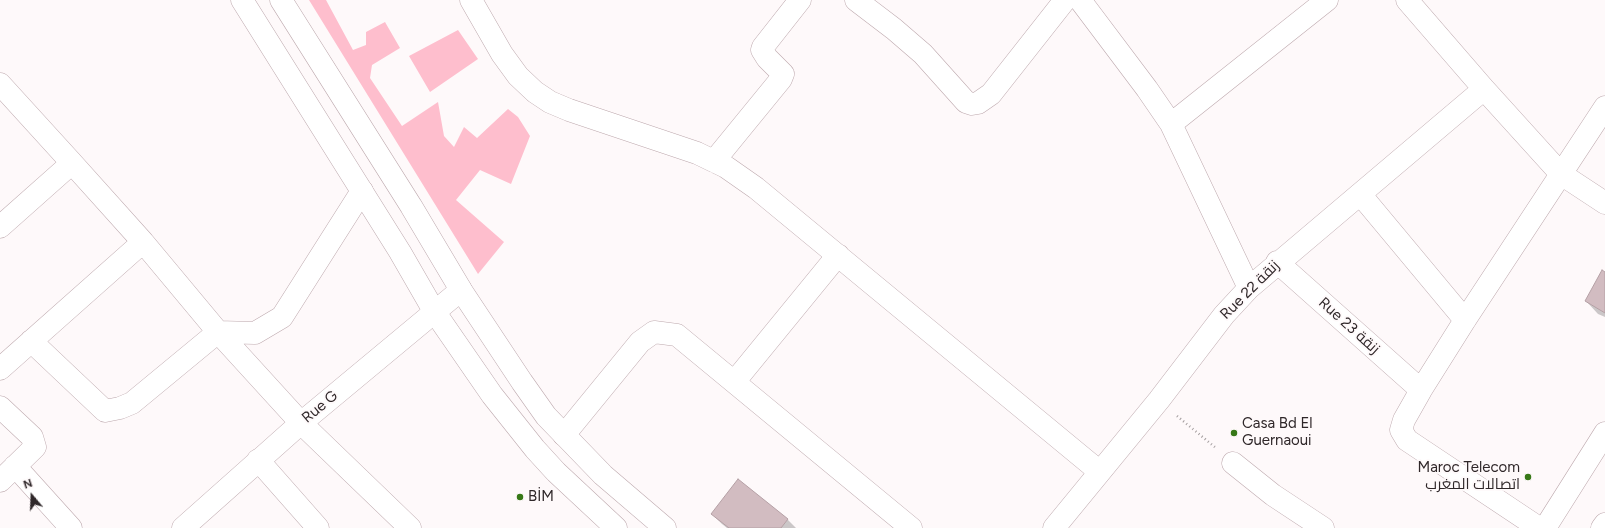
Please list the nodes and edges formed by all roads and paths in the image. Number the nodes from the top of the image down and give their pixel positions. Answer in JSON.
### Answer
{"nodes":[{"id":1,"x":242,"y":0,"type":"edge"},
{"id":2,"x":282,"y":0,"type":"edge"},
{"id":3,"x":471,"y":0,"type":"edge"},
{"id":4,"x":800,"y":0,"type":"edge"},
{"id":5,"x":856,"y":0,"type":"edge"},
{"id":6,"x":1065,"y":0,"type":"edge"},
{"id":7,"x":1080,"y":0,"type":"edge"},
{"id":8,"x":1328,"y":0,"type":"edge"},
{"id":9,"x":1407,"y":0,"type":"edge"},
{"id":10,"x":0,"y":84,"type":"edge"},
{"id":11,"x":1484,"y":90,"type":"junction"},
{"id":12,"x":1605,"y":107,"type":"edge"},
{"id":13,"x":1171,"y":124,"type":"junction"},
{"id":14,"x":714,"y":161,"type":"junction"},
{"id":15,"x":72,"y":163,"type":"junction"},
{"id":16,"x":1561,"y":174,"type":"junction"},
{"id":17,"x":362,"y":192,"type":"junction"},
{"id":18,"x":1360,"y":194,"type":"junction"},
{"id":19,"x":1605,"y":203,"type":"edge"},
{"id":20,"x":0,"y":227,"type":"edge"},
{"id":21,"x":142,"y":242,"type":"junction"},
{"id":22,"x":838,"y":255,"type":"junction"},
{"id":23,"x":1277,"y":262,"type":"junction"},
{"id":24,"x":1249,"y":288,"type":"junction"},
{"id":25,"x":461,"y":290,"type":"junction"},
{"id":26,"x":434,"y":310,"type":"junction"},
{"id":27,"x":1465,"y":320,"type":"junction"},
{"id":28,"x":218,"y":332,"type":"junction"},
{"id":29,"x":31,"y":341,"type":"junction"},
{"id":30,"x":0,"y":369,"type":"edge"},
{"id":31,"x":734,"y":381,"type":"junction"},
{"id":32,"x":1421,"y":390,"type":"junction"},
{"id":33,"x":1159,"y":400,"type":"junction"},
{"id":34,"x":0,"y":407,"type":"edge"},
{"id":35,"x":301,"y":423,"type":"junction"},
{"id":36,"x":1605,"y":433,"type":"edge"},
{"id":37,"x":564,"y":435,"type":"junction"},
{"id":38,"x":258,"y":460,"type":"junction"},
{"id":39,"x":1233,"y":463,"type":"joint"},
{"id":40,"x":1100,"y":472,"type":"junction"},
{"id":41,"x":7,"y":474,"type":"edge"},
{"id":42,"x":1605,"y":524,"type":"edge"},
{"id":43,"x":71,"y":528,"type":"edge"},
{"id":44,"x":183,"y":528,"type":"edge"},
{"id":45,"x":318,"y":528,"type":"edge"},
{"id":46,"x":410,"y":528,"type":"edge"},
{"id":47,"x":616,"y":528,"type":"edge"},
{"id":48,"x":665,"y":528,"type":"edge"},
{"id":49,"x":911,"y":528,"type":"edge"},
{"id":50,"x":1054,"y":528,"type":"edge"},
{"id":51,"x":1323,"y":528,"type":"edge"},
{"id":52,"x":1539,"y":528,"type":"edge"},
{"id":53,"x":1544,"y":528,"type":"edge"},
{"id":54,"x":1602,"y":528,"type":"edge"}],
"edges":[{"from":1,"to":17,"type":"street"},
{"from":2,"to":25,"type":"street"},
{"from":3,"to":14,"type":"street"},
{"from":4,"to":14,"type":"street"},
{"from":5,"to":6,"type":"street"},
{"from":7,"to":13,"type":"street"},
{"from":8,"to":13,"type":"street"},
{"from":9,"to":11,"type":"street"},
{"from":10,"to":15,"type":"street"},
{"from":11,"to":16,"type":"street"},
{"from":11,"to":18,"type":"street","name":"Rue 22 زنقة"},
{"from":12,"to":16,"type":"street"},
{"from":13,"to":24,"type":"street"},
{"from":14,"to":22,"type":"street"},
{"from":15,"to":20,"type":"street"},
{"from":15,"to":21,"type":"street"},
{"from":16,"to":19,"type":"street"},
{"from":16,"to":27,"type":"street"},
{"from":17,"to":26,"type":"street"},
{"from":17,"to":28,"type":"street"},
{"from":18,"to":23,"type":"street","name":"Rue 22 زنقة"},
{"from":18,"to":27,"type":"street"},
{"from":21,"to":28,"type":"street"},
{"from":21,"to":29,"type":"street"},
{"from":22,"to":31,"type":"street"},
{"from":22,"to":40,"type":"street"},
{"from":23,"to":24,"type":"street","name":"Rue 22 زنقة"},
{"from":23,"to":32,"type":"street","name":"Rue 23 زنقة"},
{"from":24,"to":33,"type":"street","name":"Rue 22 زنقة"},
{"from":25,"to":26,"type":"street","name":"Rue G"},
{"from":25,"to":37,"type":"street"},
{"from":26,"to":35,"type":"street","name":"Rue G"},
{"from":26,"to":47,"type":"street"},
{"from":27,"to":32,"type":"street"},
{"from":28,"to":29,"type":"street"},
{"from":28,"to":35,"type":"street"},
{"from":29,"to":30,"type":"street"},
{"from":31,"to":37,"type":"street"},
{"from":31,"to":49,"type":"street"},
{"from":32,"to":52,"type":"street"},
{"from":33,"to":39,"type":"path"},
{"from":33,"to":40,"type":"street","name":"Rue 22 زنقة"},
{"from":34,"to":41,"type":"street"},
{"from":35,"to":38,"type":"street","name":"Rue G"},
{"from":35,"to":46,"type":"street"},
{"from":36,"to":53,"type":"street"},
{"from":37,"to":48,"type":"street"},
{"from":38,"to":44,"type":"street","name":"Rue G"},
{"from":38,"to":45,"type":"street"},
{"from":39,"to":51,"type":"street"},
{"from":40,"to":50,"type":"street","name":"Rue 22 زنقة"},
{"from":41,"to":43,"type":"street"},
{"from":42,"to":54,"type":"street"}]}
